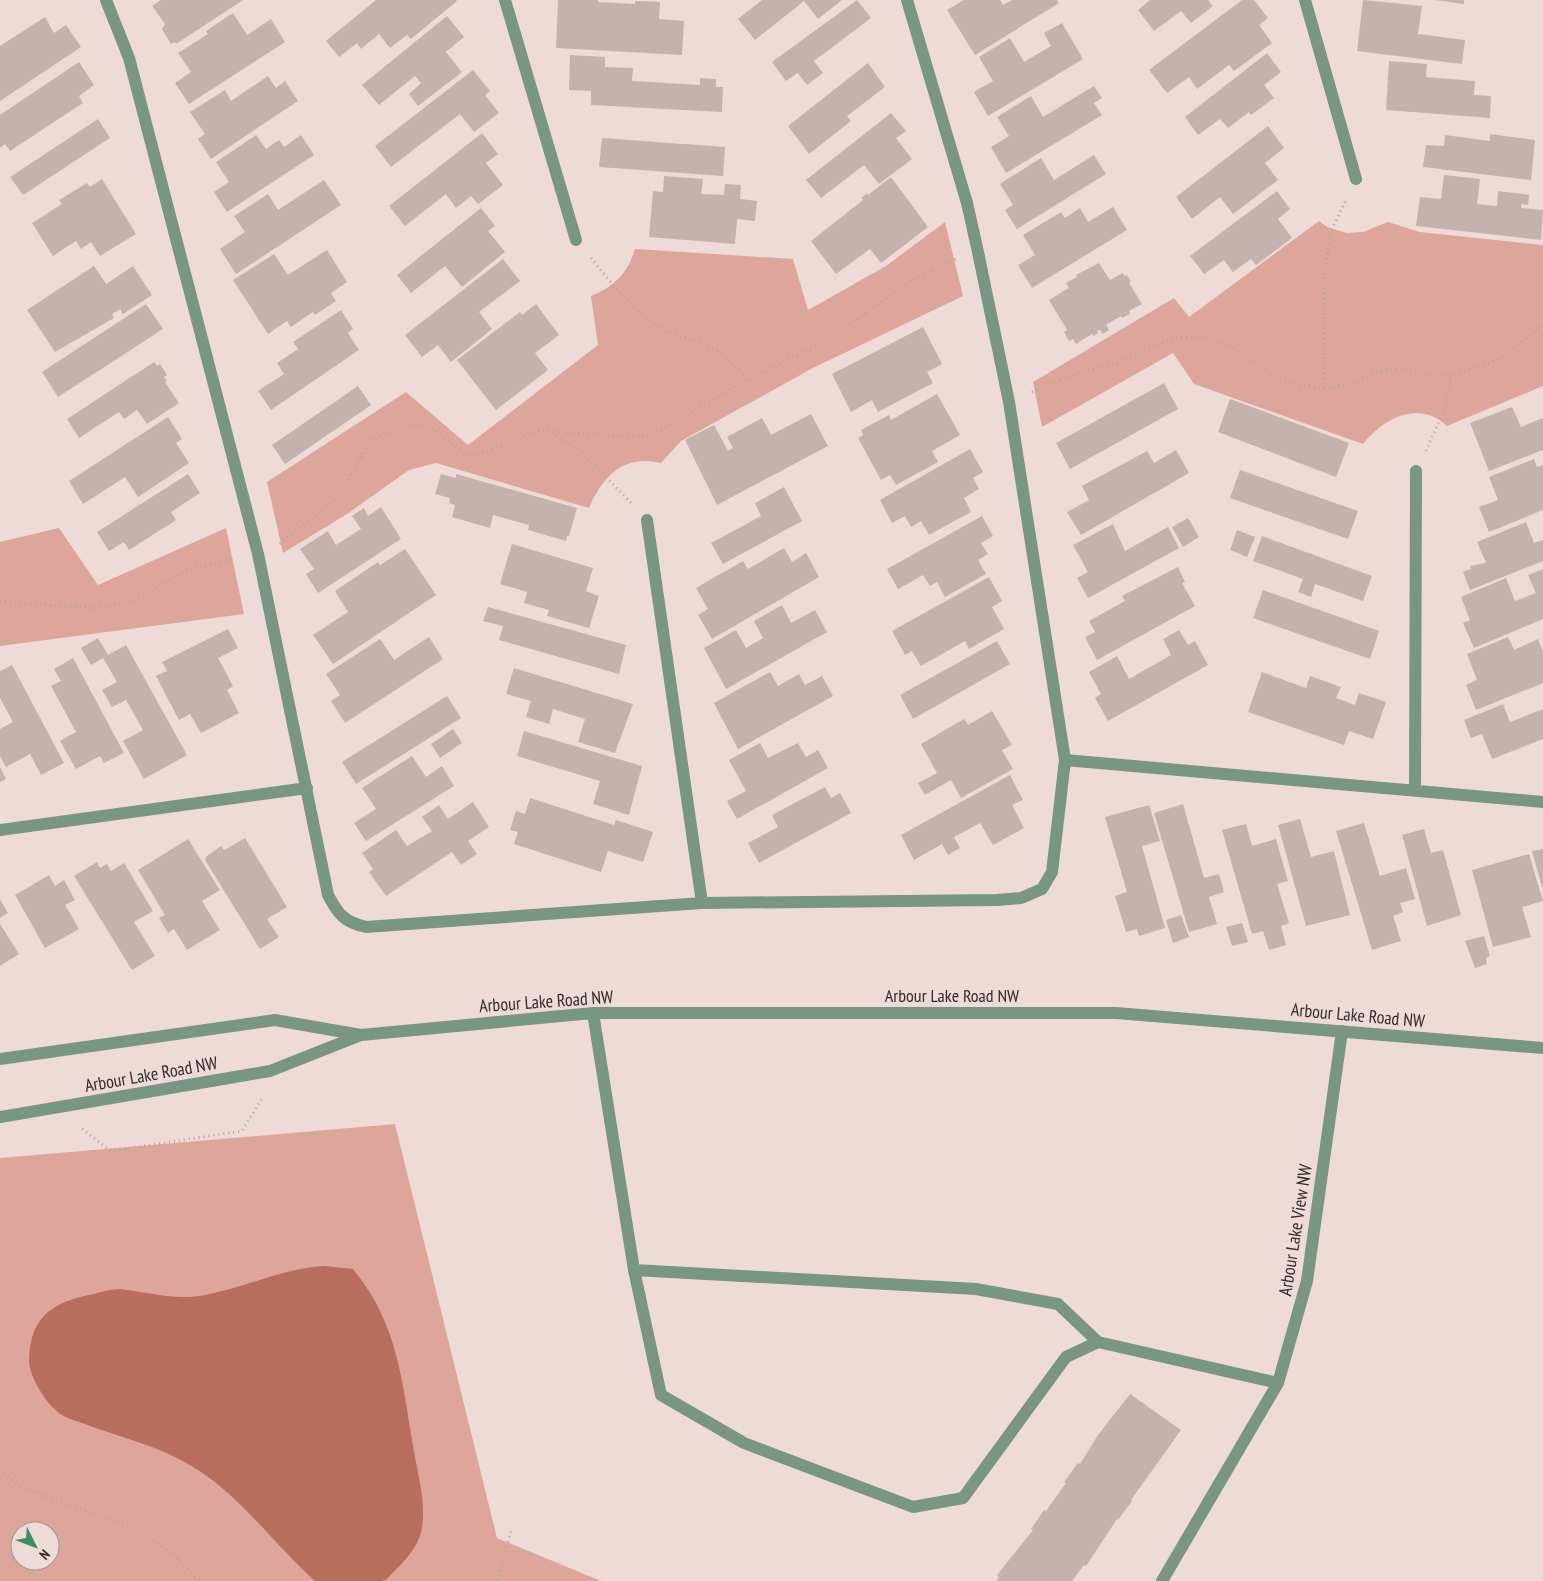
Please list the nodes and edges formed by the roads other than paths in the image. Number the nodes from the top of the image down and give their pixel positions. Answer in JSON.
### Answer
{"nodes":[{"id":1,"x":106,"y":0,"type":"edge"},
{"id":2,"x":505,"y":0,"type":"edge"},
{"id":3,"x":907,"y":0,"type":"edge"},
{"id":4,"x":1305,"y":0,"type":"edge"},
{"id":5,"x":1356,"y":179,"type":"road end"},
{"id":6,"x":576,"y":240,"type":"road end"},
{"id":7,"x":1416,"y":471,"type":"road end"},
{"id":8,"x":647,"y":520,"type":"road end"},
{"id":9,"x":1065,"y":760,"type":"junction"},
{"id":10,"x":308,"y":788,"type":"junction"},
{"id":11,"x":1415,"y":790,"type":"junction"},
{"id":12,"x":1543,"y":802,"type":"edge"},
{"id":13,"x":0,"y":830,"type":"edge"},
{"id":14,"x":702,"y":903,"type":"junction"},
{"id":15,"x":593,"y":1013,"type":"junction"},
{"id":16,"x":1342,"y":1031,"type":"junction"},
{"id":17,"x":361,"y":1035,"type":"junction"},
{"id":18,"x":1543,"y":1048,"type":"edge"},
{"id":19,"x":0,"y":1059,"type":"edge"},
{"id":20,"x":0,"y":1117,"type":"edge"},
{"id":21,"x":634,"y":1270,"type":"junction"},
{"id":22,"x":1098,"y":1342,"type":"junction"},
{"id":23,"x":1278,"y":1383,"type":"junction"},
{"id":24,"x":1162,"y":1581,"type":"edge"}],
"edges":[{"from":1,"to":10,"type":"street"},
{"from":2,"to":6,"type":"street"},
{"from":3,"to":9,"type":"street"},
{"from":4,"to":5,"type":"street"},
{"from":7,"to":11,"type":"street"},
{"from":8,"to":14,"type":"street"},
{"from":9,"to":11,"type":"street"},
{"from":9,"to":14,"type":"street"},
{"from":10,"to":13,"type":"street"},
{"from":10,"to":14,"type":"street"},
{"from":11,"to":12,"type":"street"},
{"from":15,"to":16,"type":"street","name":"Arbour Lake Road NW"},
{"from":15,"to":17,"type":"street","name":"Arbour Lake Road NW"},
{"from":15,"to":21,"type":"street"},
{"from":16,"to":18,"type":"street","name":"Arbour Lake Road NW"},
{"from":16,"to":23,"type":"street","name":"Arbour Lake View NW"},
{"from":17,"to":19,"type":"street","name":"Arbour Lake Road NW"},
{"from":17,"to":20,"type":"street","name":"Arbour Lake Road NW"},
{"from":21,"to":22,"type":"street"},
{"from":21,"to":22,"type":"street"},
{"from":22,"to":23,"type":"street"},
{"from":23,"to":24,"type":"street","name":"Arbour Lake View NW"}]}
